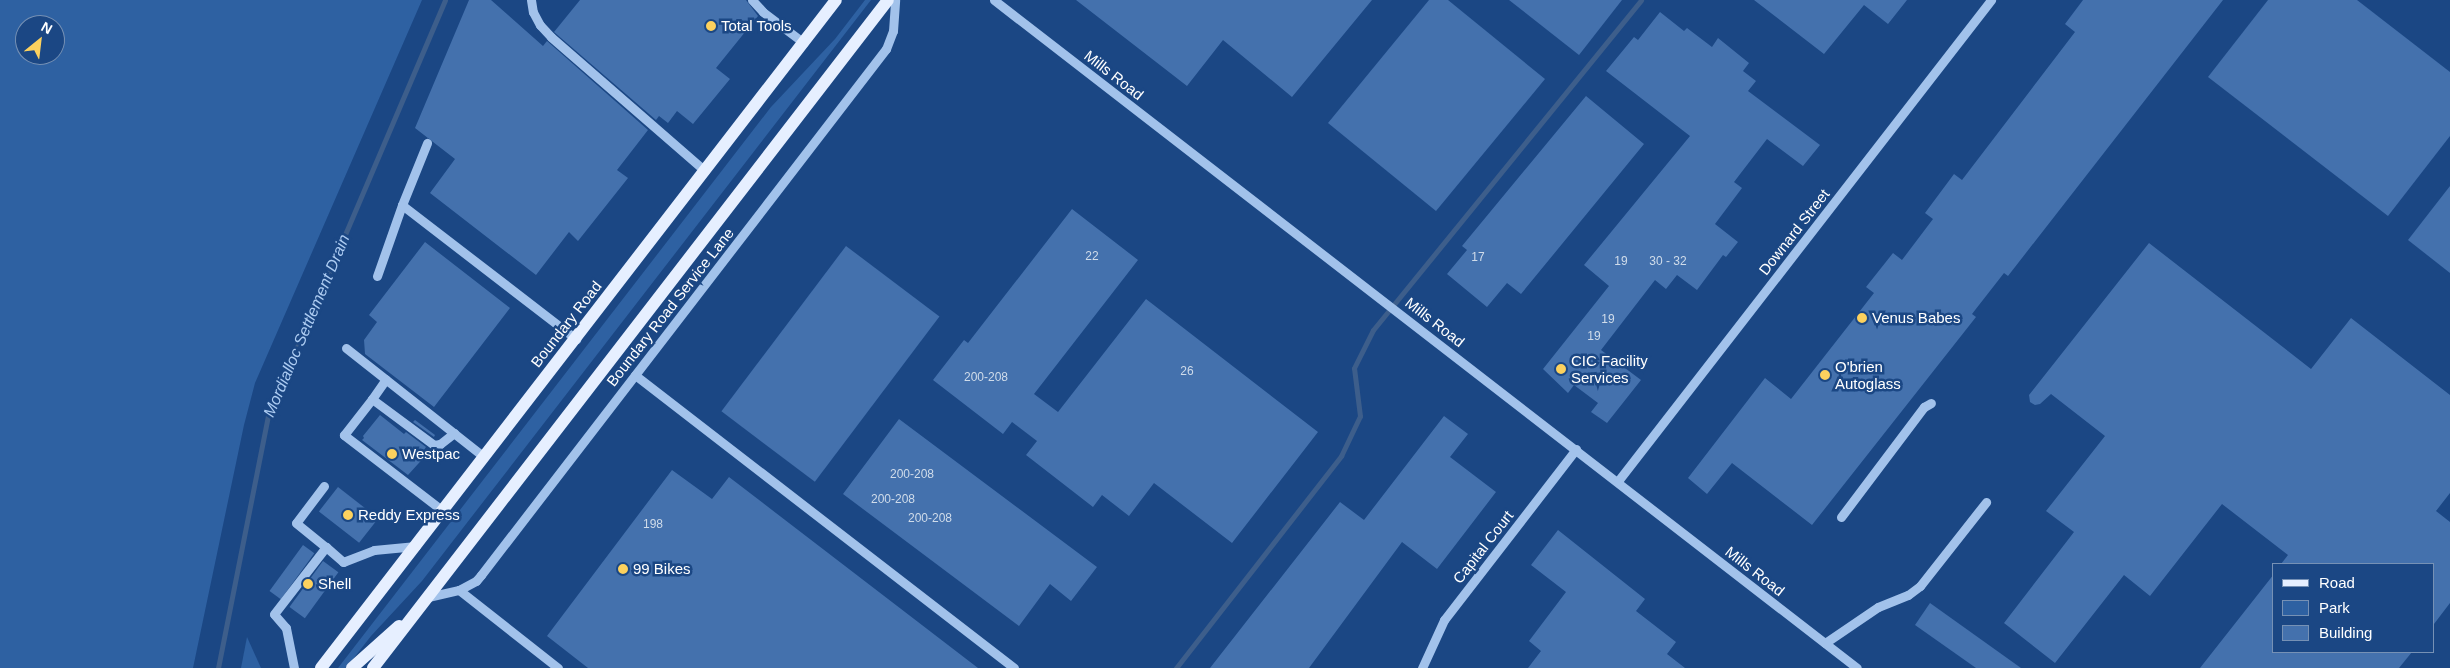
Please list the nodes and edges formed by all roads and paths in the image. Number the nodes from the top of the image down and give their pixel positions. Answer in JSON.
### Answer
{"nodes":[{"id":1,"x":531,"y":0,"type":"edge"},
{"id":2,"x":752,"y":0,"type":"edge"},
{"id":3,"x":836,"y":0,"type":"edge"},
{"id":4,"x":888,"y":0,"type":"edge"},
{"id":5,"x":895,"y":0,"type":"edge"},
{"id":6,"x":994,"y":0,"type":"edge"},
{"id":7,"x":1991,"y":0,"type":"edge"},
{"id":8,"x":804,"y":42,"type":"junction"},
{"id":9,"x":427,"y":143,"type":"dead end"},
{"id":10,"x":705,"y":171,"type":"junction"},
{"id":11,"x":402,"y":205,"type":"junction"},
{"id":12,"x":377,"y":276,"type":"dead end"},
{"id":13,"x":576,"y":339,"type":"junction"},
{"id":14,"x":346,"y":348,"type":"dead end"},
{"id":15,"x":635,"y":375,"type":"junction"},
{"id":16,"x":386,"y":380,"type":"junction"},
{"id":17,"x":372,"y":399,"type":"junction"},
{"id":18,"x":1931,"y":403,"type":"dead end"},
{"id":19,"x":454,"y":433,"type":"junction"},
{"id":20,"x":1576,"y":449,"type":"junction"},
{"id":21,"x":484,"y":457,"type":"junction"},
{"id":22,"x":1618,"y":481,"type":"junction"},
{"id":23,"x":324,"y":486,"type":"dead end"},
{"id":24,"x":1986,"y":502,"type":"dead end"},
{"id":25,"x":443,"y":511,"type":"junction"},
{"id":26,"x":1841,"y":517,"type":"dead end"},
{"id":27,"x":416,"y":546,"type":"junction"},
{"id":28,"x":326,"y":548,"type":"junction"},
{"id":29,"x":459,"y":590,"type":"junction"},
{"id":30,"x":428,"y":597,"type":"junction"},
{"id":31,"x":415,"y":614,"type":"junction"},
{"id":32,"x":1825,"y":643,"type":"junction"},
{"id":33,"x":294,"y":668,"type":"edge"},
{"id":34,"x":321,"y":668,"type":"edge"},
{"id":35,"x":352,"y":668,"type":"edge"},
{"id":36,"x":374,"y":668,"type":"edge"},
{"id":37,"x":558,"y":668,"type":"edge"},
{"id":38,"x":1014,"y":668,"type":"edge"},
{"id":39,"x":1422,"y":668,"type":"edge"},
{"id":40,"x":1857,"y":668,"type":"edge"}],
"edges":[{"from":1,"to":10,"type":"street"},
{"from":2,"to":8,"type":"street"},
{"from":3,"to":8,"type":"main road","name":"Boundary Road"},
{"from":4,"to":30,"type":"main road"},
{"from":5,"to":15,"type":"street","name":"Boundary Road Service Lane"},
{"from":6,"to":20,"type":"street","name":"Mills Road"},
{"from":7,"to":22,"type":"street","name":"Downard Street"},
{"from":8,"to":10,"type":"main road","name":"Boundary Road"},
{"from":9,"to":11,"type":"street"},
{"from":10,"to":13,"type":"main road","name":"Boundary Road"},
{"from":11,"to":12,"type":"street"},
{"from":11,"to":13,"type":"street"},
{"from":13,"to":21,"type":"main road","name":"Boundary Road"},
{"from":14,"to":16,"type":"street"},
{"from":15,"to":29,"type":"street","name":"Boundary Road Service Lane"},
{"from":15,"to":38,"type":"street"},
{"from":16,"to":17,"type":"street"},
{"from":16,"to":19,"type":"street"},
{"from":17,"to":19,"type":"street"},
{"from":17,"to":25,"type":"street"},
{"from":18,"to":26,"type":"street"},
{"from":19,"to":21,"type":"street"},
{"from":20,"to":22,"type":"street","name":"Mills Road"},
{"from":20,"to":39,"type":"street","name":"Capital Court"},
{"from":21,"to":25,"type":"main road","name":"Boundary Road"},
{"from":22,"to":32,"type":"street","name":"Mills Road"},
{"from":23,"to":28,"type":"street"},
{"from":24,"to":32,"type":"street"},
{"from":25,"to":27,"type":"main road","name":"Boundary Road"},
{"from":27,"to":28,"type":"street"},
{"from":27,"to":34,"type":"main road","name":"Boundary Road"},
{"from":28,"to":33,"type":"street"},
{"from":29,"to":30,"type":"street","name":"Boundary Road Service Lane"},
{"from":29,"to":37,"type":"street"},
{"from":30,"to":31,"type":"main road"},
{"from":31,"to":35,"type":"main road"},
{"from":31,"to":36,"type":"main road"},
{"from":32,"to":40,"type":"street","name":"Mills Road"}]}
